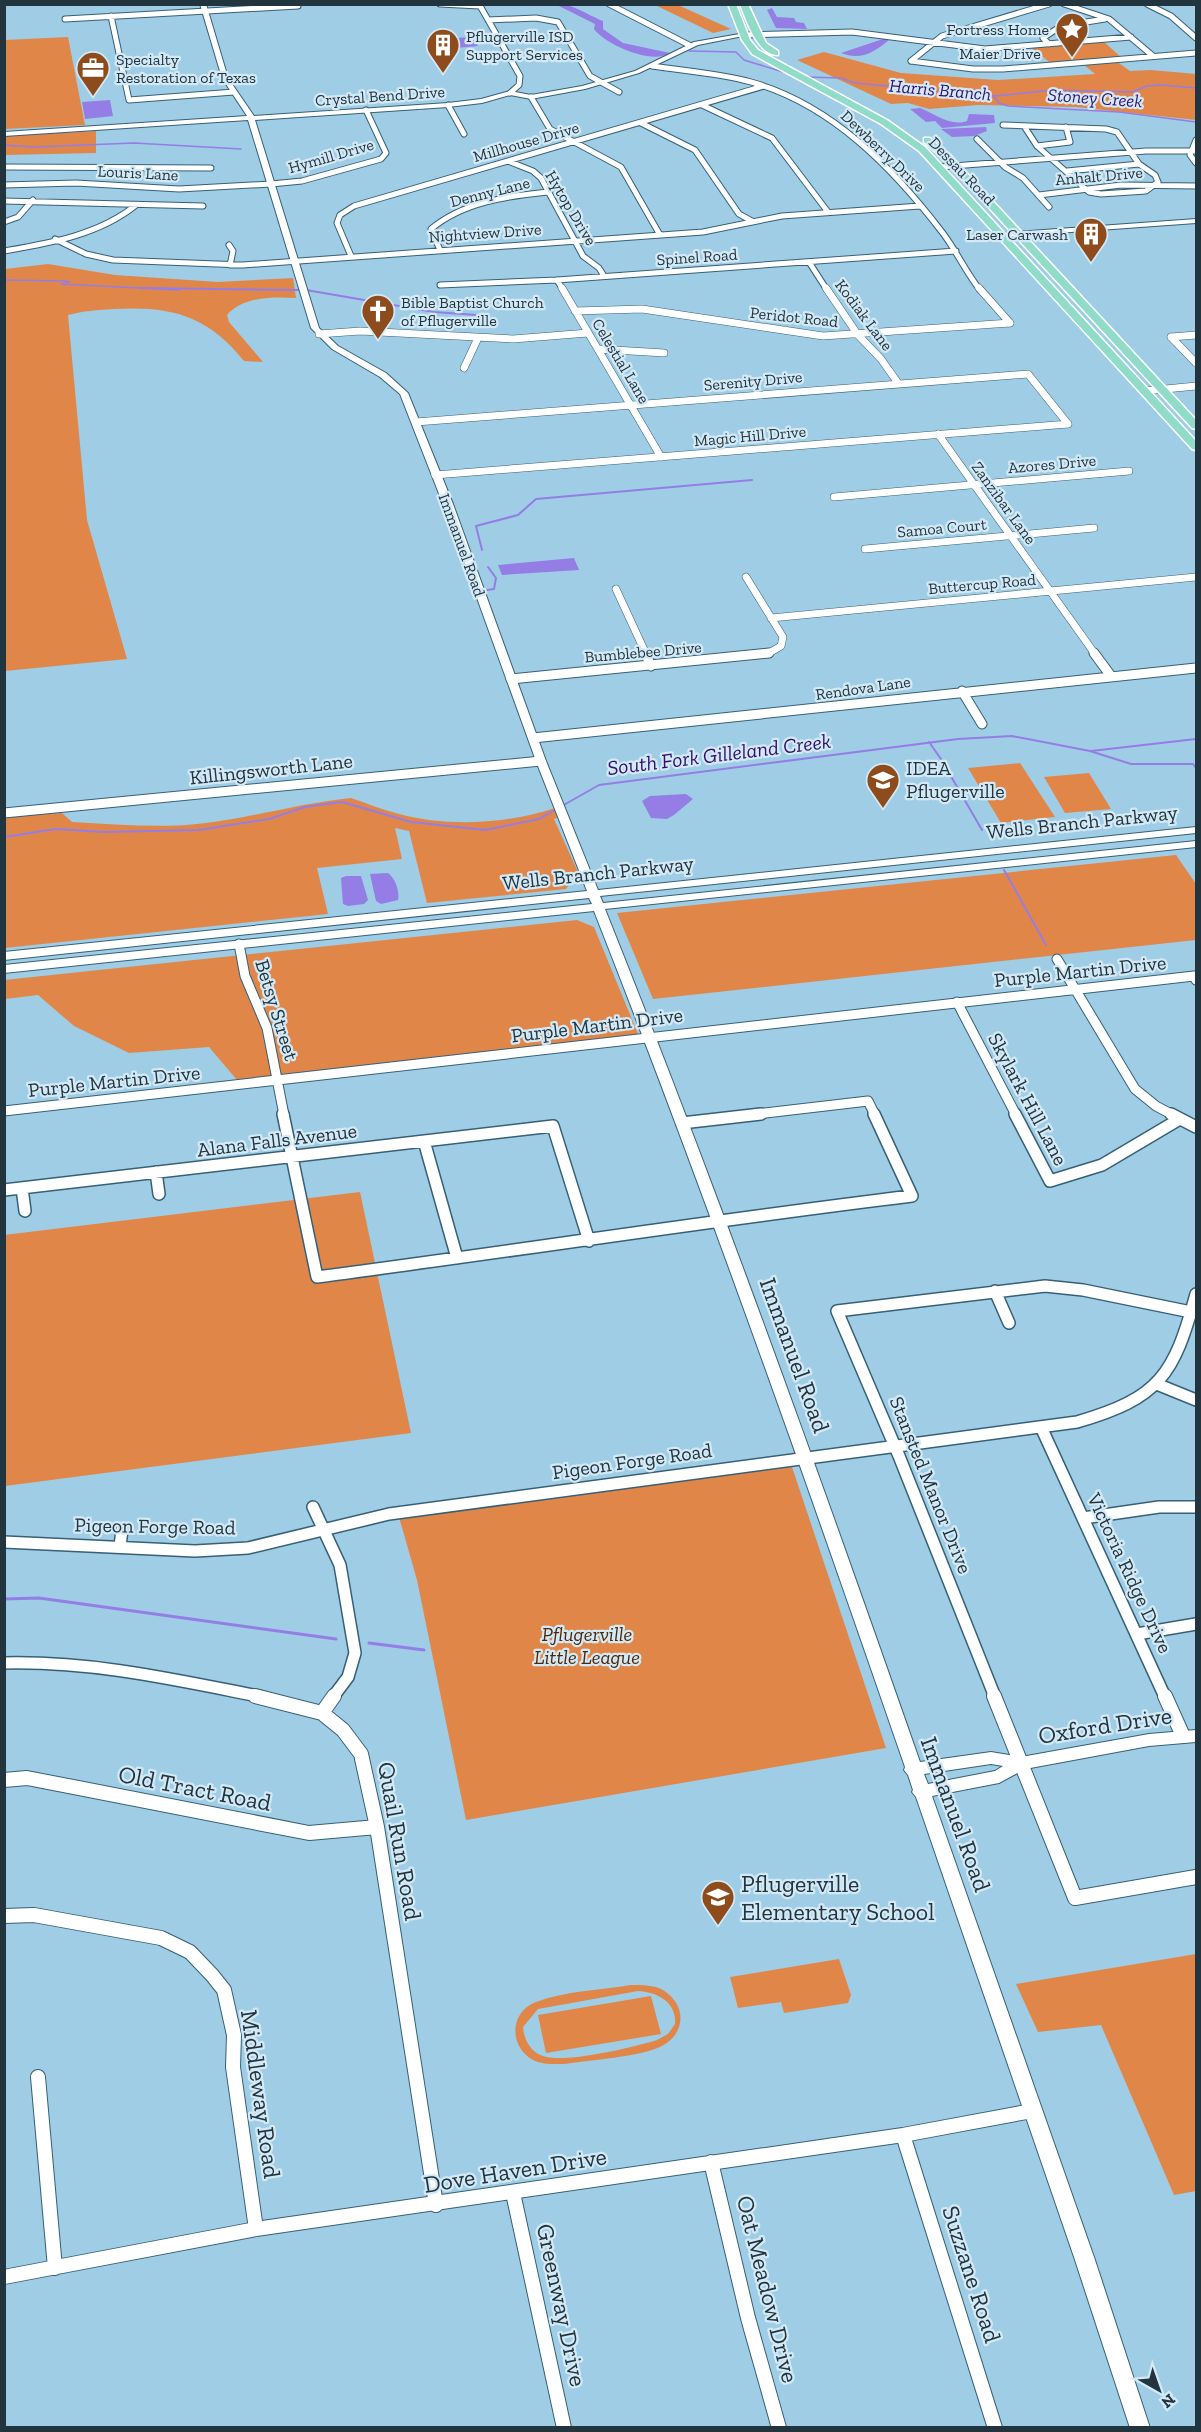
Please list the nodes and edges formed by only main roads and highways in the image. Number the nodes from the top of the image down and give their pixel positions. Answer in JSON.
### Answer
{"nodes":[{"id":1,"x":732,"y":4,"type":"edge"},
{"id":2,"x":744,"y":4,"type":"edge"},
{"id":3,"x":900,"y":120,"type":"dead end"},
{"id":4,"x":915,"y":131,"type":"dead end"},
{"id":5,"x":1197,"y":426,"type":"edge"},
{"id":6,"x":1197,"y":447,"type":"edge"}],
"edges":[{"from":1,"to":6,"type":"main road","name":"Dessau Road"},
{"from":2,"to":3,"type":"main road"},
{"from":4,"to":5,"type":"main road","name":"Dessau Road"}]}
